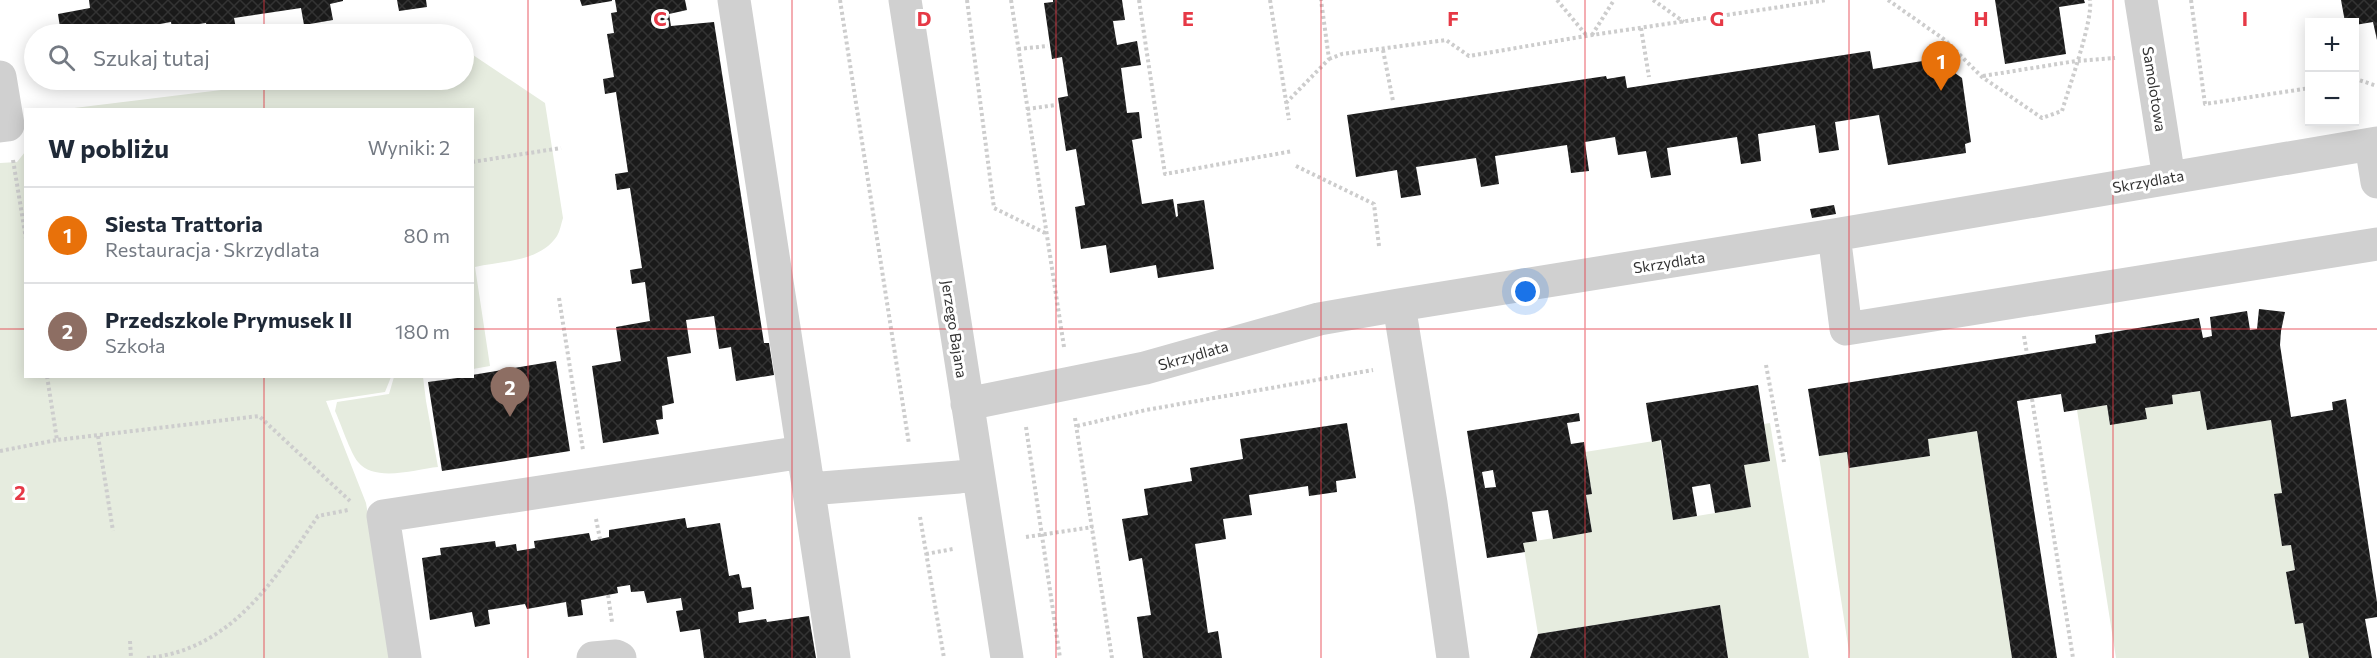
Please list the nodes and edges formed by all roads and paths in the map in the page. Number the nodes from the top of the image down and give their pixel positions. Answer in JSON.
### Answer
{"nodes":[{"id":1,"x":734,"y":0,"type":"edge"},
{"id":2,"x":840,"y":0,"type":"edge"},
{"id":3,"x":905,"y":0,"type":"edge"},
{"id":4,"x":967,"y":0,"type":"edge"},
{"id":5,"x":1011,"y":0,"type":"edge"},
{"id":6,"x":1138,"y":0,"type":"edge"},
{"id":7,"x":1270,"y":0,"type":"edge"},
{"id":8,"x":1321,"y":0,"type":"edge"},
{"id":9,"x":1557,"y":0,"type":"edge"},
{"id":10,"x":1614,"y":0,"type":"edge"},
{"id":11,"x":1653,"y":0,"type":"edge"},
{"id":12,"x":1827,"y":0,"type":"edge"},
{"id":13,"x":1888,"y":0,"type":"edge"},
{"id":14,"x":2090,"y":0,"type":"edge"},
{"id":15,"x":2141,"y":0,"type":"edge"},
{"id":16,"x":2191,"y":0,"type":"edge"},
{"id":17,"x":1684,"y":22,"type":"junction"},
{"id":18,"x":1641,"y":28,"type":"junction"},
{"id":19,"x":1589,"y":35,"type":"junction"},
{"id":20,"x":1048,"y":46,"type":"dead end"},
{"id":21,"x":1018,"y":49,"type":"junction"},
{"id":22,"x":1383,"y":50,"type":"junction"},
{"id":23,"x":2119,"y":58,"type":"dead end"},
{"id":24,"x":1329,"y":59,"type":"junction"},
{"id":25,"x":2076,"y":61,"type":"junction"},
{"id":26,"x":0,"y":77,"type":"edge"},
{"id":27,"x":1649,"y":77,"type":"dead end"},
{"id":28,"x":1982,"y":77,"type":"junction"},
{"id":29,"x":2359,"y":80,"type":"edge"},
{"id":30,"x":2377,"y":86,"type":"edge"},
{"id":31,"x":2305,"y":89,"type":"edge"},
{"id":32,"x":1393,"y":100,"type":"dead end"},
{"id":33,"x":1286,"y":104,"type":"junction"},
{"id":34,"x":1056,"y":105,"type":"dead end"},
{"id":35,"x":1027,"y":110,"type":"junction"},
{"id":36,"x":1289,"y":120,"type":"dead end"},
{"id":37,"x":4,"y":126,"type":"edge"},
{"id":38,"x":2374,"y":143,"type":"edge"},
{"id":39,"x":561,"y":148,"type":"dead end"},
{"id":40,"x":1293,"y":151,"type":"dead end"},
{"id":41,"x":474,"y":162,"type":"edge"},
{"id":42,"x":1296,"y":166,"type":"dead end"},
{"id":43,"x":2169,"y":178,"type":"junction"},
{"id":44,"x":2377,"y":182,"type":"edge"},
{"id":45,"x":24,"y":229,"type":"edge"},
{"id":46,"x":1046,"y":233,"type":"junction"},
{"id":47,"x":1834,"y":235,"type":"junction"},
{"id":48,"x":2377,"y":244,"type":"edge"},
{"id":49,"x":1379,"y":246,"type":"dead end"},
{"id":50,"x":559,"y":298,"type":"dead end"},
{"id":51,"x":1399,"y":305,"type":"junction"},
{"id":52,"x":1065,"y":354,"type":"dead end"},
{"id":53,"x":1409,"y":364,"type":"junction"},
{"id":54,"x":1766,"y":365,"type":"dead end"},
{"id":55,"x":47,"y":378,"type":"edge"},
{"id":56,"x":1021,"y":394,"type":"junction"},
{"id":57,"x":2032,"y":399,"type":"dead end"},
{"id":58,"x":967,"y":404,"type":"junction"},
{"id":59,"x":1074,"y":410,"type":"dead end"},
{"id":60,"x":1077,"y":426,"type":"junction"},
{"id":61,"x":98,"y":436,"type":"junction"},
{"id":62,"x":57,"y":440,"type":"junction"},
{"id":63,"x":0,"y":451,"type":"edge"},
{"id":64,"x":803,"y":452,"type":"junction"},
{"id":65,"x":1784,"y":462,"type":"dead end"},
{"id":66,"x":978,"y":474,"type":"junction"},
{"id":67,"x":915,"y":481,"type":"junction"},
{"id":68,"x":588,"y":484,"type":"junction"},
{"id":69,"x":809,"y":489,"type":"junction"},
{"id":70,"x":1093,"y":526,"type":"junction"},
{"id":71,"x":113,"y":531,"type":"dead end"},
{"id":72,"x":1042,"y":534,"type":"junction"},
{"id":73,"x":1019,"y":538,"type":"dead end"},
{"id":74,"x":958,"y":548,"type":"dead end"},
{"id":75,"x":926,"y":554,"type":"junction"},
{"id":76,"x":130,"y":641,"type":"dead end"},
{"id":77,"x":130,"y":658,"type":"edge"},
{"id":78,"x":147,"y":658,"type":"edge"},
{"id":79,"x":405,"y":658,"type":"edge"},
{"id":80,"x":593,"y":658,"type":"edge"},
{"id":81,"x":620,"y":658,"type":"edge"},
{"id":82,"x":834,"y":658,"type":"edge"},
{"id":83,"x":944,"y":658,"type":"edge"},
{"id":84,"x":1006,"y":658,"type":"edge"},
{"id":85,"x":1060,"y":658,"type":"edge"},
{"id":86,"x":1112,"y":658,"type":"edge"},
{"id":87,"x":1453,"y":658,"type":"edge"},
{"id":88,"x":2073,"y":658,"type":"edge"}],
"edges":[{"from":1,"to":64,"type":"street"},
{"from":2,"to":67,"type":"path"},
{"from":3,"to":58,"type":"street","name":"Jerzego Bajana"},
{"from":4,"to":46,"type":"path"},
{"from":5,"to":21,"type":"path"},
{"from":6,"to":40,"type":"path"},
{"from":7,"to":33,"type":"path"},
{"from":8,"to":24,"type":"path"},
{"from":9,"to":19,"type":"path"},
{"from":10,"to":19,"type":"path"},
{"from":11,"to":17,"type":"path"},
{"from":12,"to":17,"type":"path"},
{"from":13,"to":28,"type":"path"},
{"from":14,"to":25,"type":"path"},
{"from":15,"to":43,"type":"street","name":"Samolotowa"},
{"from":16,"to":31,"type":"path"},
{"from":17,"to":18,"type":"path"},
{"from":18,"to":19,"type":"path"},
{"from":18,"to":27,"type":"path"},
{"from":19,"to":22,"type":"path"},
{"from":20,"to":21,"type":"path"},
{"from":21,"to":35,"type":"path"},
{"from":22,"to":24,"type":"path"},
{"from":22,"to":32,"type":"path"},
{"from":23,"to":25,"type":"path"},
{"from":24,"to":33,"type":"path"},
{"from":25,"to":28,"type":"path"},
{"from":25,"to":28,"type":"path"},
{"from":26,"to":37,"type":"street"},
{"from":29,"to":30,"type":"path"},
{"from":33,"to":36,"type":"path"},
{"from":34,"to":35,"type":"path"},
{"from":35,"to":46,"type":"path"},
{"from":37,"to":45,"type":"path"},
{"from":38,"to":43,"type":"street","name":"Skrzydlata"},
{"from":38,"to":44,"type":"street"},
{"from":39,"to":41,"type":"path"},
{"from":42,"to":49,"type":"path"},
{"from":43,"to":47,"type":"street","name":"Skrzydlata"},
{"from":46,"to":52,"type":"path"},
{"from":47,"to":48,"type":"street"},
{"from":47,"to":51,"type":"street","name":"Skrzydlata"},
{"from":50,"to":68,"type":"path"},
{"from":51,"to":53,"type":"street"},
{"from":51,"to":56,"type":"street","name":"Skrzydlata"},
{"from":53,"to":60,"type":"path"},
{"from":53,"to":87,"type":"street"},
{"from":54,"to":65,"type":"path"},
{"from":55,"to":62,"type":"path"},
{"from":56,"to":58,"type":"street","name":"Skrzydlata"},
{"from":56,"to":72,"type":"path"},
{"from":57,"to":88,"type":"path"},
{"from":58,"to":66,"type":"street","name":"Jerzego Bajana"},
{"from":59,"to":60,"type":"path"},
{"from":60,"to":70,"type":"path"},
{"from":61,"to":62,"type":"path"},
{"from":61,"to":71,"type":"path"},
{"from":61,"to":78,"type":"path"},
{"from":62,"to":63,"type":"path"},
{"from":64,"to":68,"type":"street"},
{"from":64,"to":69,"type":"street"},
{"from":66,"to":67,"type":"street"},
{"from":66,"to":84,"type":"street","name":"Jerzego Bajana"},
{"from":67,"to":69,"type":"street"},
{"from":67,"to":75,"type":"path"},
{"from":68,"to":79,"type":"street"},
{"from":69,"to":82,"type":"street"},
{"from":70,"to":72,"type":"path"},
{"from":70,"to":86,"type":"path"},
{"from":72,"to":73,"type":"path"},
{"from":72,"to":85,"type":"path"},
{"from":74,"to":75,"type":"path"},
{"from":75,"to":83,"type":"path"},
{"from":76,"to":77,"type":"path"},
{"from":80,"to":81,"type":"street"}]}
